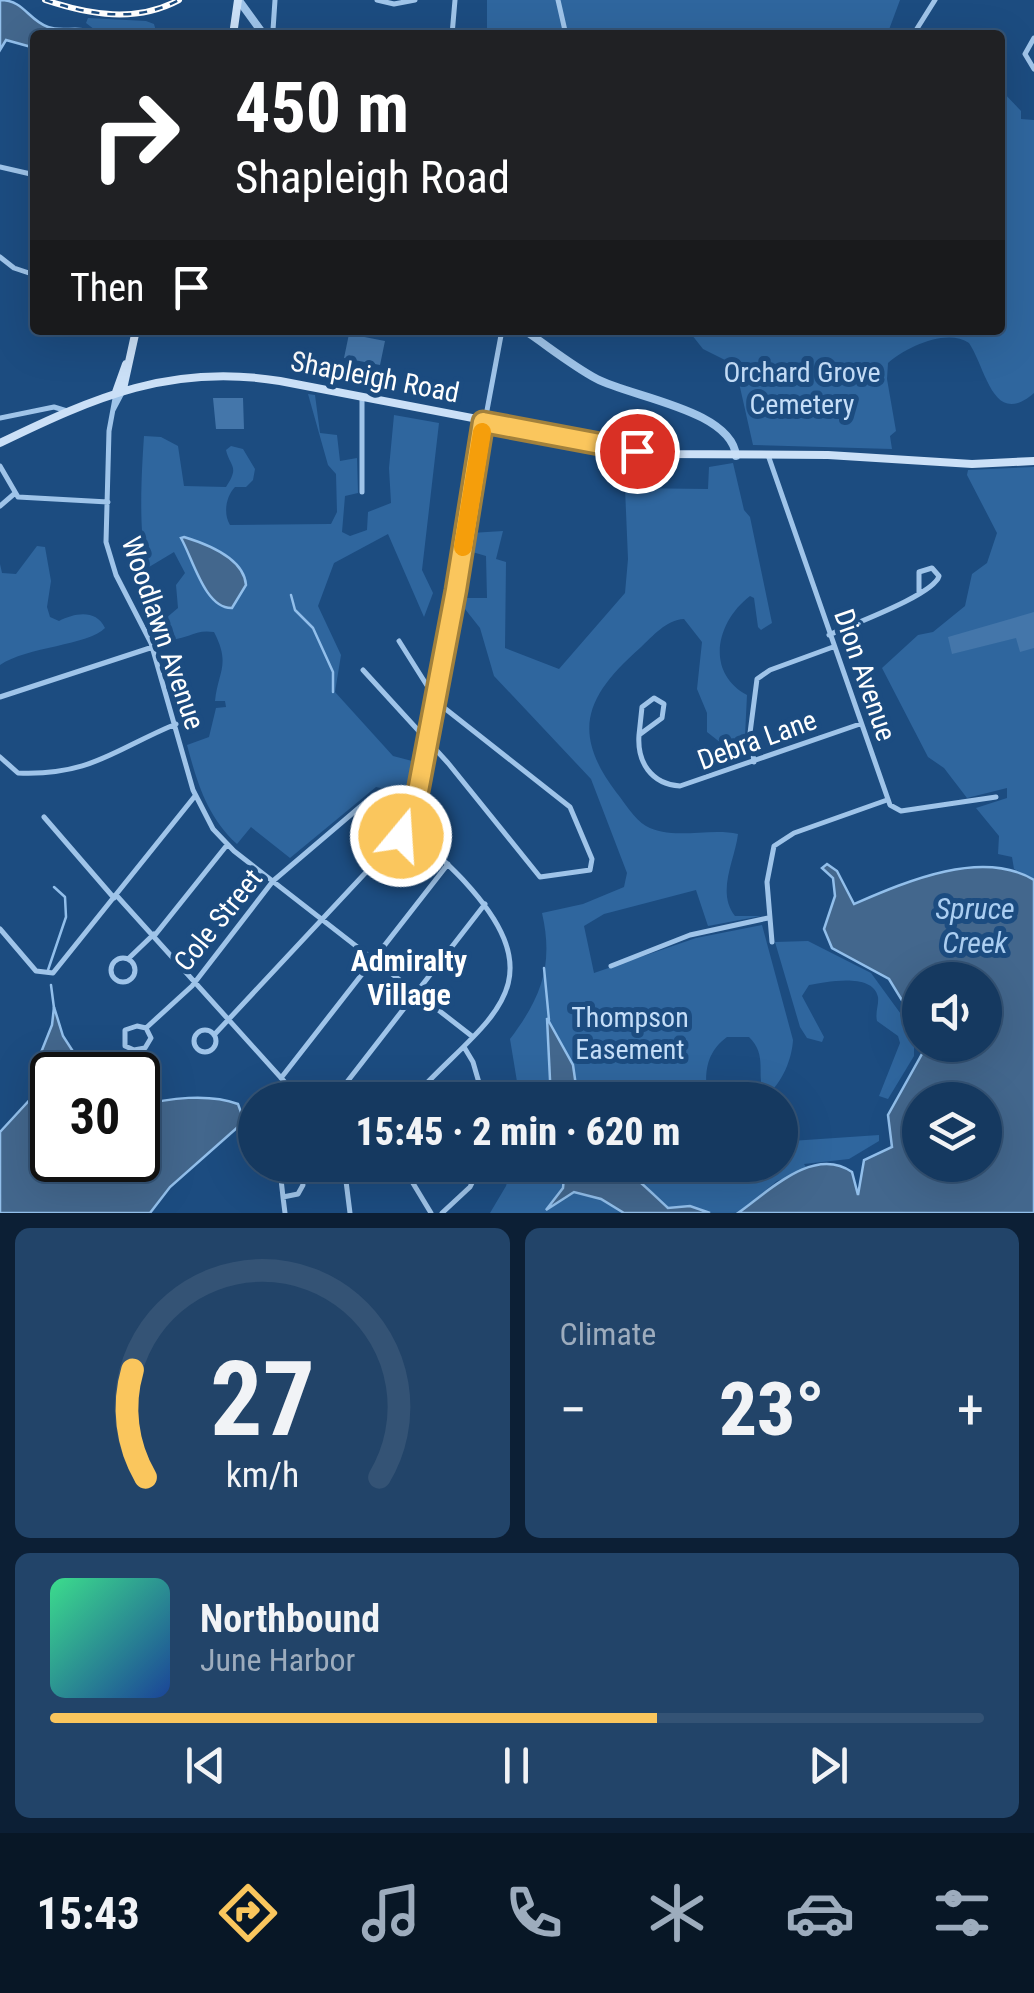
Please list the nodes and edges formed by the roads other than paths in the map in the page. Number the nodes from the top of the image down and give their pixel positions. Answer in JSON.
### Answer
{"nodes":[{"id":1,"x":275,"y":0,"type":"edge"},
{"id":2,"x":377,"y":0,"type":"edge"},
{"id":3,"x":415,"y":0,"type":"edge"},
{"id":4,"x":455,"y":0,"type":"edge"},
{"id":5,"x":558,"y":0,"type":"edge"},
{"id":6,"x":934,"y":0,"type":"edge"},
{"id":7,"x":239,"y":1,"type":"edge"},
{"id":8,"x":235,"y":30,"type":"edge"},
{"id":9,"x":264,"y":30,"type":"edge"},
{"id":10,"x":267,"y":30,"type":"edge"},
{"id":11,"x":452,"y":30,"type":"edge"},
{"id":12,"x":565,"y":30,"type":"edge"},
{"id":13,"x":916,"y":30,"type":"edge"},
{"id":14,"x":1034,"y":38,"type":"edge"},
{"id":15,"x":1034,"y":69,"type":"edge"},
{"id":16,"x":0,"y":167,"type":"edge"},
{"id":17,"x":30,"y":174,"type":"edge"},
{"id":18,"x":0,"y":256,"type":"edge"},
{"id":19,"x":30,"y":273,"type":"edge"},
{"id":20,"x":135,"y":335,"type":"edge"},
{"id":21,"x":501,"y":335,"type":"edge"},
{"id":22,"x":531,"y":335,"type":"edge"},
{"id":23,"x":120,"y":390,"type":"junction"},
{"id":24,"x":362,"y":397,"type":"junction"},
{"id":25,"x":67,"y":412,"type":"junction"},
{"id":26,"x":0,"y":418,"type":"edge"},
{"id":27,"x":483,"y":422,"type":"junction"},
{"id":28,"x":0,"y":443,"type":"edge"},
{"id":29,"x":768,"y":455,"type":"junction"},
{"id":30,"x":736,"y":456,"type":"junction"},
{"id":31,"x":1034,"y":461,"type":"edge"},
{"id":32,"x":0,"y":466,"type":"edge"},
{"id":33,"x":362,"y":492,"type":"dead end"},
{"id":34,"x":14,"y":494,"type":"junction"},
{"id":35,"x":108,"y":502,"type":"junction"},
{"id":36,"x":0,"y":506,"type":"edge"},
{"id":37,"x":920,"y":594,"type":"junction"},
{"id":38,"x":829,"y":635,"type":"junction"},
{"id":39,"x":398,"y":642,"type":"dead end"},
{"id":40,"x":153,"y":647,"type":"junction"},
{"id":41,"x":834,"y":647,"type":"junction"},
{"id":42,"x":363,"y":670,"type":"dead end"},
{"id":43,"x":0,"y":697,"type":"edge"},
{"id":44,"x":435,"y":698,"type":"junction"},
{"id":45,"x":176,"y":724,"type":"junction"},
{"id":46,"x":860,"y":724,"type":"junction"},
{"id":47,"x":639,"y":734,"type":"junction"},
{"id":48,"x":427,"y":741,"type":"junction"},
{"id":49,"x":0,"y":757,"type":"edge"},
{"id":50,"x":754,"y":762,"type":"junction"},
{"id":51,"x":195,"y":796,"type":"junction"},
{"id":52,"x":996,"y":797,"type":"dead end"},
{"id":53,"x":888,"y":800,"type":"junction"},
{"id":54,"x":44,"y":818,"type":"dead end"},
{"id":55,"x":412,"y":823,"type":"junction"},
{"id":56,"x":227,"y":845,"type":"junction"},
{"id":57,"x":448,"y":864,"type":"junction"},
{"id":58,"x":273,"y":881,"type":"junction"},
{"id":59,"x":116,"y":897,"type":"junction"},
{"id":60,"x":485,"y":904,"type":"junction"},
{"id":61,"x":768,"y":918,"type":"junction"},
{"id":62,"x":323,"y":919,"type":"junction"},
{"id":63,"x":0,"y":929,"type":"edge"},
{"id":64,"x":154,"y":934,"type":"junction"},
{"id":65,"x":772,"y":942,"type":"dead end"},
{"id":66,"x":128,"y":959,"type":"junction"},
{"id":67,"x":374,"y":959,"type":"junction"},
{"id":68,"x":611,"y":966,"type":"dead end"},
{"id":69,"x":196,"y":982,"type":"junction"},
{"id":70,"x":416,"y":992,"type":"junction"},
{"id":71,"x":229,"y":1020,"type":"junction"},
{"id":72,"x":146,"y":1028,"type":"junction"},
{"id":73,"x":214,"y":1035,"type":"junction"},
{"id":74,"x":473,"y":1037,"type":"junction"},
{"id":75,"x":464,"y":1047,"type":"junction"},
{"id":76,"x":280,"y":1079,"type":"junction"},
{"id":77,"x":283,"y":1082,"type":"edge"},
{"id":78,"x":347,"y":1082,"type":"edge"},
{"id":79,"x":429,"y":1082,"type":"edge"},
{"id":80,"x":479,"y":1082,"type":"edge"},
{"id":81,"x":346,"y":1182,"type":"edge"},
{"id":82,"x":412,"y":1182,"type":"edge"},
{"id":83,"x":472,"y":1182,"type":"edge"},
{"id":84,"x":284,"y":1197,"type":"junction"},
{"id":85,"x":284,"y":1213,"type":"edge"},
{"id":86,"x":350,"y":1213,"type":"edge"},
{"id":87,"x":431,"y":1213,"type":"edge"},
{"id":88,"x":442,"y":1213,"type":"edge"}],
"edges":[{"from":1,"to":10,"type":"street"},
{"from":2,"to":3,"type":"street"},
{"from":4,"to":11,"type":"street"},
{"from":5,"to":12,"type":"street"},
{"from":6,"to":13,"type":"street"},
{"from":7,"to":8,"type":"main road"},
{"from":7,"to":9,"type":"street"},
{"from":14,"to":15,"type":"street"},
{"from":16,"to":17,"type":"street"},
{"from":18,"to":19,"type":"street"},
{"from":20,"to":23,"type":"main road"},
{"from":21,"to":27,"type":"street"},
{"from":22,"to":30,"type":"street"},
{"from":23,"to":24,"type":"main road","name":"Shapleigh Road"},
{"from":23,"to":25,"type":"main road","name":"Shapleigh Road"},
{"from":23,"to":35,"type":"street","name":"Woodlawn Avenue"},
{"from":24,"to":27,"type":"main road","name":"Shapleigh Road"},
{"from":24,"to":33,"type":"street"},
{"from":25,"to":26,"type":"street"},
{"from":25,"to":28,"type":"main road","name":"Shapleigh Road"},
{"from":27,"to":30,"type":"main road","name":"Shapleigh Road"},
{"from":27,"to":44,"type":"street"},
{"from":29,"to":30,"type":"main road","name":"Shapleigh Road"},
{"from":29,"to":31,"type":"main road","name":"Shapleigh Road"},
{"from":29,"to":38,"type":"street","name":"Dion Avenue"},
{"from":32,"to":34,"type":"street"},
{"from":34,"to":35,"type":"street"},
{"from":34,"to":36,"type":"street"},
{"from":35,"to":40,"type":"street","name":"Woodlawn Avenue"},
{"from":37,"to":37,"type":"street"},
{"from":37,"to":38,"type":"street"},
{"from":38,"to":41,"type":"street","name":"Dion Avenue"},
{"from":39,"to":44,"type":"street"},
{"from":40,"to":43,"type":"street"},
{"from":40,"to":45,"type":"street","name":"Woodlawn Avenue"},
{"from":41,"to":46,"type":"street","name":"Dion Avenue"},
{"from":41,"to":50,"type":"street"},
{"from":42,"to":48,"type":"street"},
{"from":44,"to":48,"type":"street"},
{"from":44,"to":48,"type":"street"},
{"from":45,"to":49,"type":"street"},
{"from":45,"to":51,"type":"street","name":"Woodlawn Avenue"},
{"from":46,"to":50,"type":"street","name":"Debra Lane"},
{"from":46,"to":53,"type":"street","name":"Dion Avenue"},
{"from":47,"to":47,"type":"street"},
{"from":47,"to":50,"type":"street","name":"Debra Lane"},
{"from":48,"to":55,"type":"street"},
{"from":51,"to":56,"type":"street","name":"Woodlawn Avenue"},
{"from":51,"to":59,"type":"street"},
{"from":52,"to":53,"type":"street"},
{"from":53,"to":61,"type":"street"},
{"from":54,"to":59,"type":"street"},
{"from":55,"to":57,"type":"street"},
{"from":55,"to":58,"type":"street","name":"Cole Street"},
{"from":55,"to":62,"type":"street"},
{"from":56,"to":58,"type":"street","name":"Woodlawn Avenue"},
{"from":56,"to":64,"type":"street"},
{"from":57,"to":60,"type":"street"},
{"from":57,"to":67,"type":"street"},
{"from":58,"to":62,"type":"street","name":"Woodlawn Avenue"},
{"from":58,"to":69,"type":"street","name":"Cole Street"},
{"from":59,"to":63,"type":"street"},
{"from":59,"to":64,"type":"street"},
{"from":60,"to":70,"type":"street"},
{"from":60,"to":74,"type":"street"},
{"from":61,"to":65,"type":"street"},
{"from":61,"to":68,"type":"street"},
{"from":62,"to":67,"type":"street","name":"Woodlawn Avenue"},
{"from":62,"to":71,"type":"street"},
{"from":64,"to":66,"type":"street"},
{"from":64,"to":69,"type":"street"},
{"from":66,"to":66,"type":"street"},
{"from":67,"to":70,"type":"street","name":"Woodlawn Avenue"},
{"from":67,"to":76,"type":"street"},
{"from":69,"to":71,"type":"street"},
{"from":69,"to":72,"type":"street","name":"Cole Street"},
{"from":70,"to":74,"type":"street","name":"Woodlawn Avenue"},
{"from":70,"to":78,"type":"street"},
{"from":71,"to":73,"type":"street"},
{"from":71,"to":76,"type":"street"},
{"from":72,"to":72,"type":"street","name":"Cole Street"},
{"from":73,"to":73,"type":"street"},
{"from":74,"to":75,"type":"street"},
{"from":75,"to":79,"type":"street"},
{"from":75,"to":80,"type":"street"},
{"from":76,"to":77,"type":"street"},
{"from":81,"to":86,"type":"street"},
{"from":82,"to":87,"type":"street"},
{"from":83,"to":88,"type":"street"},
{"from":84,"to":84,"type":"street"},
{"from":84,"to":85,"type":"street"}]}
